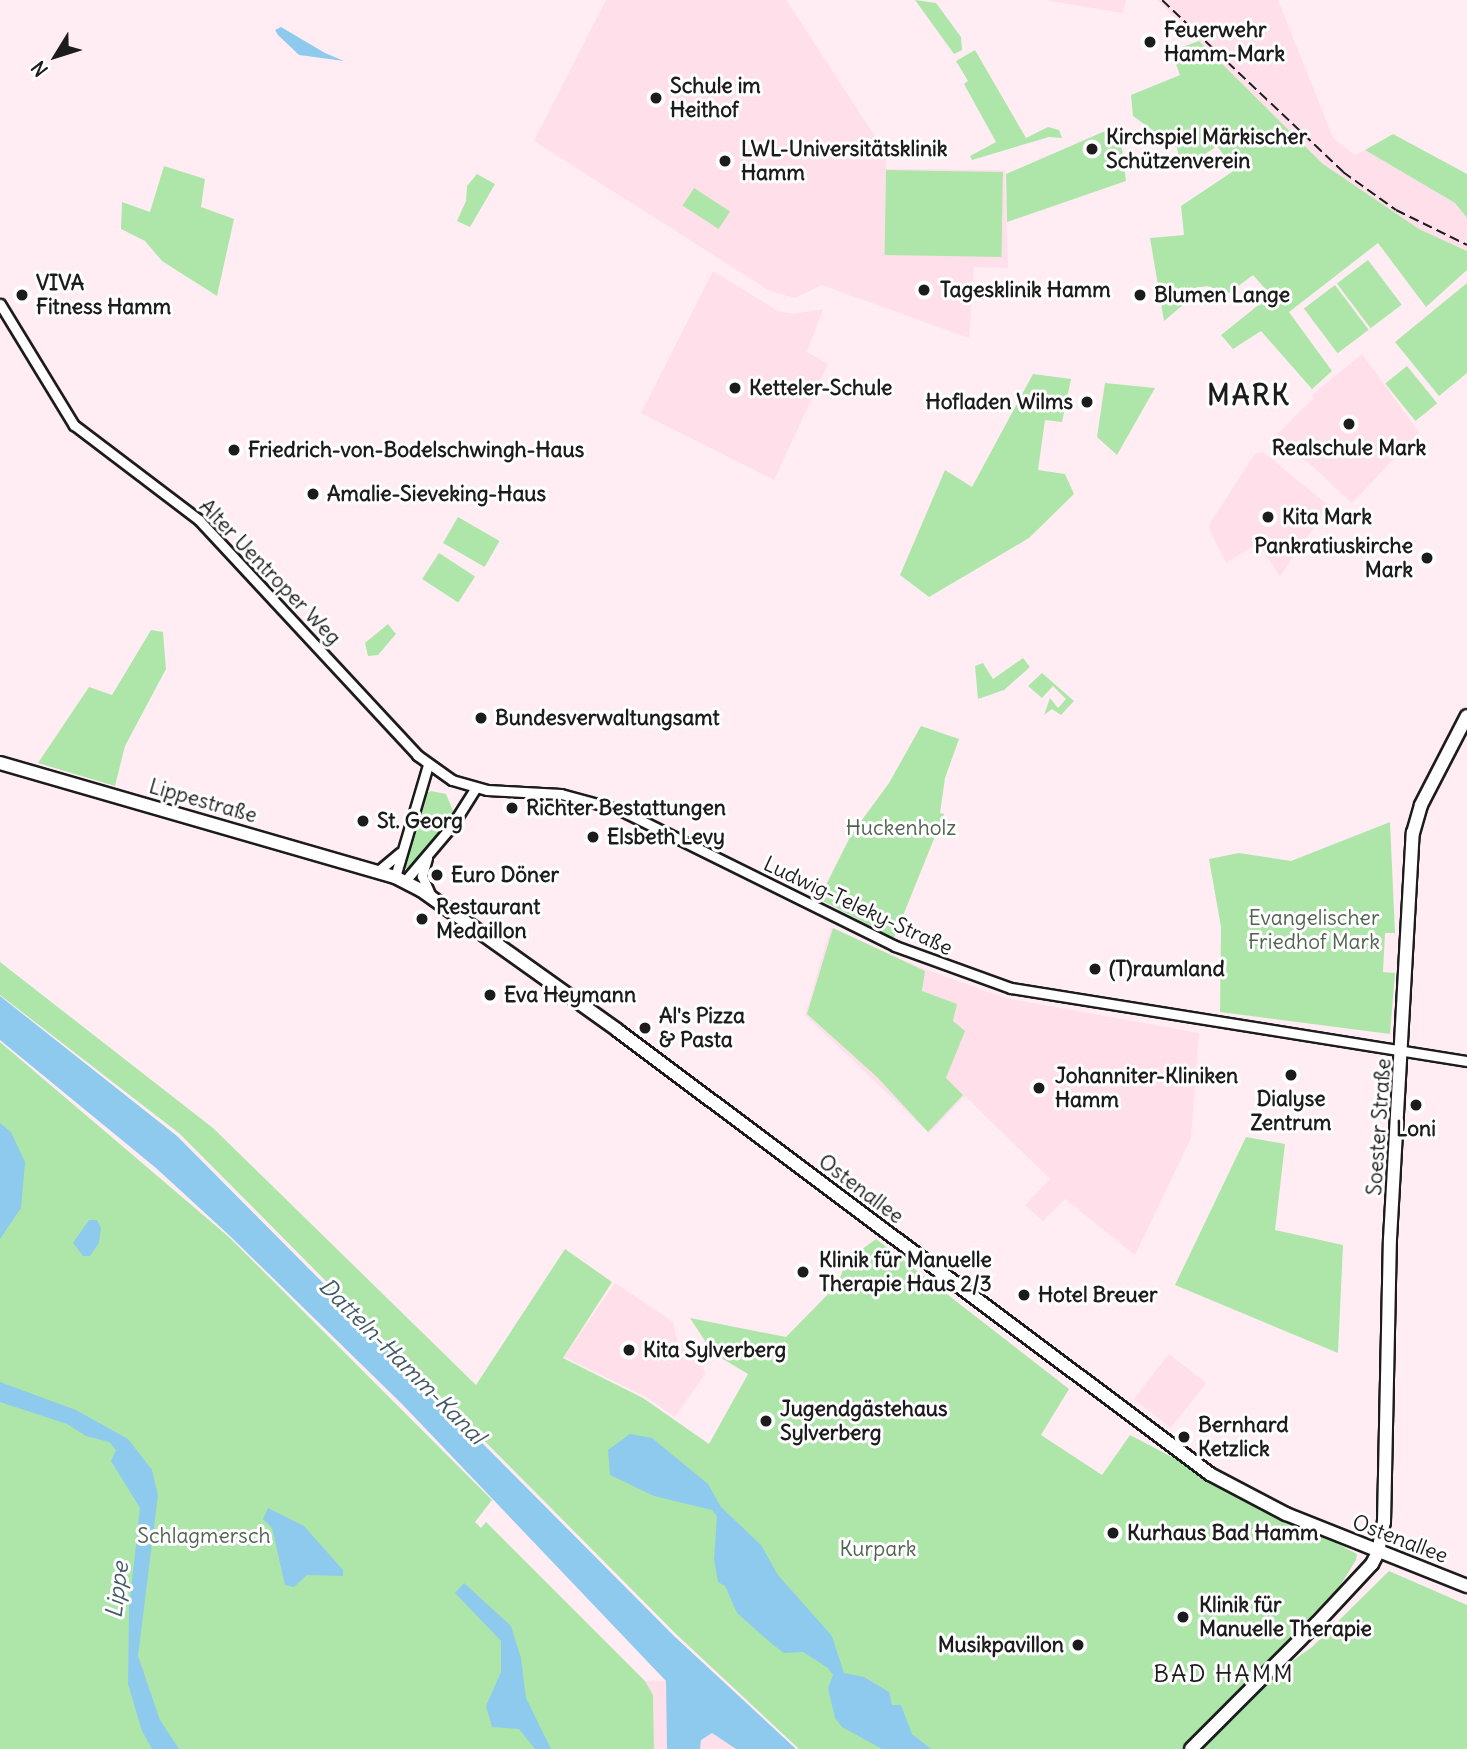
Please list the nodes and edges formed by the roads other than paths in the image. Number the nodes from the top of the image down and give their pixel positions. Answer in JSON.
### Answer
{"nodes":[{"id":1,"x":0,"y":304,"type":"edge"},
{"id":2,"x":1467,"y":716,"type":"edge"},
{"id":3,"x":0,"y":763,"type":"edge"},
{"id":4,"x":428,"y":765,"type":"junction"},
{"id":5,"x":475,"y":789,"type":"junction"},
{"id":6,"x":401,"y":852,"type":"junction"},
{"id":7,"x":430,"y":853,"type":"junction"},
{"id":8,"x":377,"y":872,"type":"junction"},
{"id":9,"x":400,"y":879,"type":"junction"},
{"id":10,"x":430,"y":895,"type":"junction"},
{"id":11,"x":1404,"y":1051,"type":"junction"},
{"id":12,"x":1467,"y":1061,"type":"edge"},
{"id":13,"x":1376,"y":1556,"type":"junction"},
{"id":14,"x":1467,"y":1586,"type":"edge"},
{"id":15,"x":1191,"y":1749,"type":"edge"}],
"edges":[{"from":1,"to":4,"type":"street","name":"Alter Uentroper Weg"},
{"from":2,"to":11,"type":"main road","name":"Soester Straße"},
{"from":3,"to":8,"type":"main road","name":"Lippestraße"},
{"from":4,"to":5,"type":"street","name":"Alter Uentroper Weg"},
{"from":4,"to":6,"type":"street"},
{"from":5,"to":7,"type":"street"},
{"from":5,"to":11,"type":"street","name":"Ludwig-Teleky-Straße"},
{"from":6,"to":8,"type":"street"},
{"from":6,"to":9,"type":"street"},
{"from":7,"to":9,"type":"street"},
{"from":7,"to":10,"type":"street"},
{"from":8,"to":9,"type":"main road","name":"Lippestraße"},
{"from":9,"to":10,"type":"main road","name":"Ostenallee"},
{"from":10,"to":13,"type":"main road","name":"Ostenallee"},
{"from":11,"to":12,"type":"street","name":"Ludwig-Teleky-Straße"},
{"from":11,"to":13,"type":"main road","name":"Soester Straße"},
{"from":13,"to":14,"type":"main road","name":"Ostenallee"},
{"from":13,"to":15,"type":"main road"}]}
